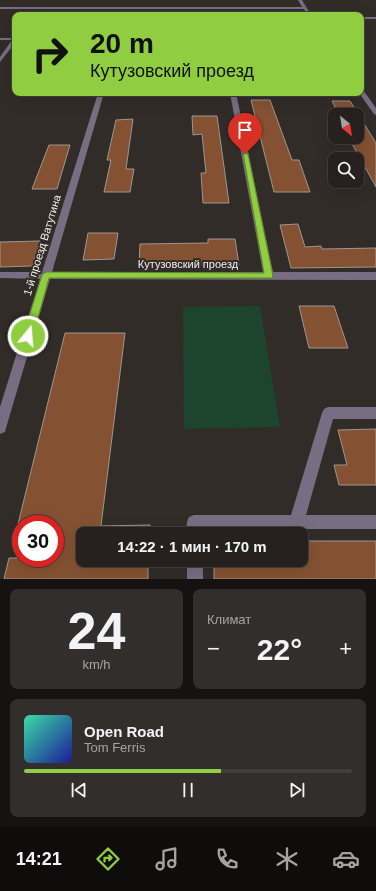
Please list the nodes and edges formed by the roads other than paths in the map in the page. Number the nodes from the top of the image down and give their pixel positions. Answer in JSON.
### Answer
{"nodes":[{"id":1,"x":300,"y":0,"type":"edge"},
{"id":2,"x":310,"y":0,"type":"edge"},
{"id":3,"x":40,"y":6,"type":"junction"},
{"id":4,"x":0,"y":8,"type":"edge"},
{"id":5,"x":304,"y":8,"type":"junction"},
{"id":6,"x":36,"y":12,"type":"edge"},
{"id":7,"x":307,"y":12,"type":"edge"},
{"id":8,"x":364,"y":18,"type":"edge"},
{"id":9,"x":376,"y":18,"type":"edge"},
{"id":10,"x":0,"y":39,"type":"edge"},
{"id":11,"x":12,"y":40,"type":"edge"},
{"id":12,"x":12,"y":44,"type":"edge"},
{"id":13,"x":0,"y":60,"type":"edge"},
{"id":14,"x":364,"y":95,"type":"edge"},
{"id":15,"x":100,"y":96,"type":"edge"},
{"id":16,"x":234,"y":96,"type":"edge"},
{"id":17,"x":376,"y":113,"type":"edge"},
{"id":18,"x":0,"y":275,"type":"edge"},
{"id":19,"x":46,"y":275,"type":"junction"},
{"id":20,"x":269,"y":276,"type":"junction"},
{"id":21,"x":376,"y":276,"type":"edge"},
{"id":22,"x":376,"y":413,"type":"edge"},
{"id":23,"x":0,"y":428,"type":"edge"},
{"id":24,"x":296,"y":522,"type":"junction"},
{"id":25,"x":376,"y":522,"type":"edge"},
{"id":26,"x":194,"y":527,"type":"edge"},
{"id":27,"x":195,"y":567,"type":"edge"},
{"id":28,"x":195,"y":579,"type":"edge"}],
"edges":[{"from":1,"to":5,"type":"street"},
{"from":2,"to":5,"type":"street"},
{"from":3,"to":4,"type":"street"},
{"from":3,"to":5,"type":"street"},
{"from":3,"to":6,"type":"street"},
{"from":5,"to":7,"type":"street"},
{"from":8,"to":9,"type":"street"},
{"from":10,"to":11,"type":"street"},
{"from":12,"to":13,"type":"street"},
{"from":14,"to":17,"type":"street"},
{"from":15,"to":19,"type":"street","name":"1-й проезд Ватутина"},
{"from":16,"to":20,"type":"street"},
{"from":18,"to":19,"type":"street","name":"Кутузовский проезд"},
{"from":19,"to":20,"type":"street","name":"Кутузовский проезд"},
{"from":19,"to":23,"type":"street","name":"1-й проезд Ватутина"},
{"from":20,"to":21,"type":"street","name":"Кутузовский проезд"},
{"from":22,"to":24,"type":"street"},
{"from":24,"to":25,"type":"street"},
{"from":24,"to":26,"type":"street"},
{"from":27,"to":28,"type":"street"}]}
